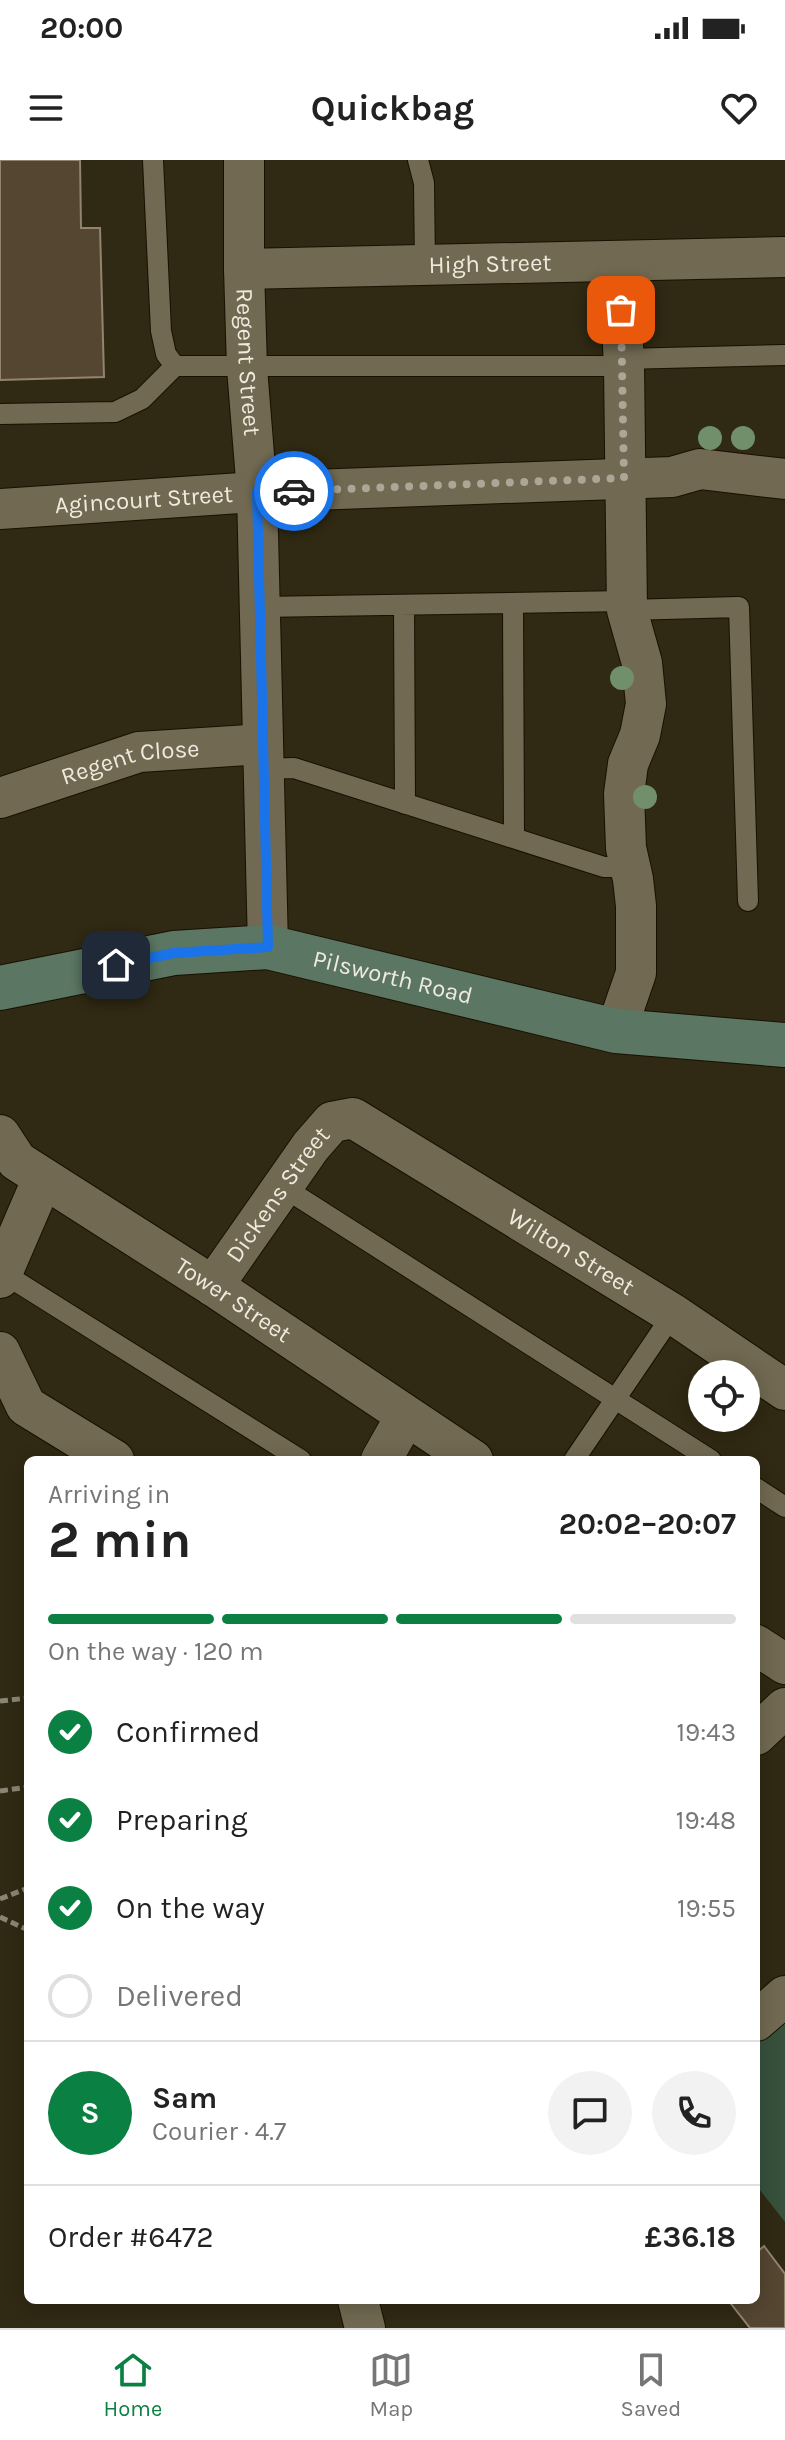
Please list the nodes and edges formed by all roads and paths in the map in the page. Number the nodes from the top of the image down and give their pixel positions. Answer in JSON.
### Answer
{"nodes":[{"id":1,"x":153,"y":160,"type":"edge"},
{"id":2,"x":244,"y":160,"type":"edge"},
{"id":3,"x":418,"y":160,"type":"edge"},
{"id":4,"x":785,"y":257,"type":"edge"},
{"id":5,"x":619,"y":262,"type":"junction"},
{"id":6,"x":425,"y":266,"type":"junction"},
{"id":7,"x":244,"y":269,"type":"junction"},
{"id":8,"x":785,"y":355,"type":"edge"},
{"id":9,"x":623,"y":363,"type":"junction"},
{"id":10,"x":175,"y":366,"type":"junction"},
{"id":11,"x":247,"y":368,"type":"junction"},
{"id":12,"x":0,"y":414,"type":"edge"},
{"id":13,"x":624,"y":478,"type":"junction"},
{"id":14,"x":785,"y":479,"type":"edge"},
{"id":15,"x":257,"y":492,"type":"junction"},
{"id":16,"x":0,"y":509,"type":"edge"},
{"id":17,"x":513,"y":603,"type":"junction"},
{"id":18,"x":404,"y":605,"type":"junction"},
{"id":19,"x":626,"y":606,"type":"junction"},
{"id":20,"x":259,"y":607,"type":"junction"},
{"id":21,"x":263,"y":756,"type":"junction"},
{"id":22,"x":0,"y":798,"type":"edge"},
{"id":23,"x":405,"y":804,"type":"junction"},
{"id":24,"x":514,"y":838,"type":"junction"},
{"id":25,"x":630,"y":867,"type":"junction"},
{"id":26,"x":748,"y":901,"type":"dead end"},
{"id":27,"x":268,"y":947,"type":"junction"},
{"id":28,"x":0,"y":988,"type":"edge"},
{"id":29,"x":616,"y":1031,"type":"junction"},
{"id":30,"x":785,"y":1045,"type":"edge"},
{"id":31,"x":353,"y":1118,"type":"joint"},
{"id":32,"x":0,"y":1135,"type":"edge"},
{"id":33,"x":43,"y":1178,"type":"junction"},
{"id":34,"x":283,"y":1187,"type":"junction"},
{"id":35,"x":1,"y":1276,"type":"edge"},
{"id":36,"x":213,"y":1286,"type":"junction"},
{"id":37,"x":673,"y":1314,"type":"junction"},
{"id":38,"x":0,"y":1352,"type":"edge"},
{"id":39,"x":785,"y":1390,"type":"edge"},
{"id":40,"x":616,"y":1399,"type":"junction"},
{"id":41,"x":406,"y":1416,"type":"junction"},
{"id":42,"x":107,"y":1456,"type":"edge"},
{"id":43,"x":294,"y":1456,"type":"edge"},
{"id":44,"x":383,"y":1456,"type":"edge"},
{"id":45,"x":467,"y":1456,"type":"edge"},
{"id":46,"x":577,"y":1456,"type":"edge"},
{"id":47,"x":705,"y":1456,"type":"edge"},
{"id":48,"x":760,"y":1491,"type":"edge"},
{"id":49,"x":785,"y":1507,"type":"edge"},
{"id":50,"x":760,"y":1648,"type":"edge"},
{"id":51,"x":785,"y":1664,"type":"edge"},
{"id":52,"x":24,"y":1698,"type":"edge"},
{"id":53,"x":0,"y":1701,"type":"edge"},
{"id":54,"x":785,"y":1708,"type":"edge"},
{"id":55,"x":760,"y":1731,"type":"edge"},
{"id":56,"x":24,"y":1788,"type":"edge"},
{"id":57,"x":0,"y":1791,"type":"edge"},
{"id":58,"x":24,"y":1890,"type":"edge"},
{"id":59,"x":0,"y":1899,"type":"edge"},
{"id":60,"x":0,"y":1917,"type":"edge"},
{"id":61,"x":24,"y":1928,"type":"edge"},
{"id":62,"x":785,"y":1996,"type":"edge"},
{"id":63,"x":760,"y":2018,"type":"edge"},
{"id":64,"x":359,"y":2304,"type":"edge"},
{"id":65,"x":365,"y":2328,"type":"edge"}],
"edges":[{"from":1,"to":10,"type":"lane"},
{"from":2,"to":7,"type":"street","name":"Regent Street"},
{"from":3,"to":6,"type":"lane"},
{"from":4,"to":5,"type":"street","name":"High Street"},
{"from":5,"to":6,"type":"street","name":"High Street"},
{"from":5,"to":9,"type":"street"},
{"from":6,"to":7,"type":"street","name":"High Street"},
{"from":7,"to":11,"type":"street","name":"Regent Street"},
{"from":8,"to":9,"type":"lane"},
{"from":9,"to":11,"type":"lane"},
{"from":9,"to":13,"type":"street"},
{"from":10,"to":11,"type":"lane"},
{"from":10,"to":12,"type":"lane"},
{"from":11,"to":15,"type":"street","name":"Regent Street"},
{"from":13,"to":14,"type":"street","name":"Agincourt Street"},
{"from":13,"to":15,"type":"street","name":"Agincourt Street"},
{"from":13,"to":19,"type":"street"},
{"from":15,"to":16,"type":"street","name":"Agincourt Street"},
{"from":15,"to":20,"type":"street","name":"Regent Street"},
{"from":17,"to":18,"type":"lane"},
{"from":17,"to":19,"type":"lane"},
{"from":17,"to":24,"type":"lane"},
{"from":18,"to":20,"type":"lane"},
{"from":18,"to":23,"type":"lane"},
{"from":19,"to":25,"type":"street"},
{"from":19,"to":26,"type":"lane"},
{"from":20,"to":21,"type":"street","name":"Regent Street"},
{"from":21,"to":22,"type":"street","name":"Regent Close"},
{"from":21,"to":23,"type":"lane"},
{"from":21,"to":27,"type":"street","name":"Regent Street"},
{"from":23,"to":24,"type":"lane"},
{"from":24,"to":25,"type":"lane"},
{"from":25,"to":29,"type":"street"},
{"from":27,"to":28,"type":"street","name":"Pilsworth Road"},
{"from":27,"to":29,"type":"street","name":"Pilsworth Road"},
{"from":29,"to":30,"type":"street","name":"Pilsworth Road"},
{"from":31,"to":34,"type":"street","name":"Dickens Street"},
{"from":31,"to":37,"type":"street","name":"Wilton Street"},
{"from":32,"to":33,"type":"street","name":"Tower Street"},
{"from":33,"to":35,"type":"street"},
{"from":33,"to":36,"type":"street","name":"Tower Street"},
{"from":34,"to":36,"type":"street","name":"Dickens Street"},
{"from":34,"to":40,"type":"lane"},
{"from":35,"to":43,"type":"lane"},
{"from":36,"to":41,"type":"street","name":"Tower Street"},
{"from":37,"to":39,"type":"street","name":"Wilton Street"},
{"from":37,"to":40,"type":"lane"},
{"from":38,"to":42,"type":"street"},
{"from":40,"to":46,"type":"lane"},
{"from":40,"to":47,"type":"lane"},
{"from":41,"to":44,"type":"street"},
{"from":41,"to":45,"type":"street","name":"Tower Street"},
{"from":48,"to":49,"type":"lane"},
{"from":50,"to":51,"type":"street"},
{"from":52,"to":53,"type":"path"},
{"from":54,"to":55,"type":"street"},
{"from":56,"to":57,"type":"path"},
{"from":58,"to":59,"type":"path"},
{"from":60,"to":61,"type":"path"},
{"from":62,"to":63,"type":"street"},
{"from":64,"to":65,"type":"street"}]}
